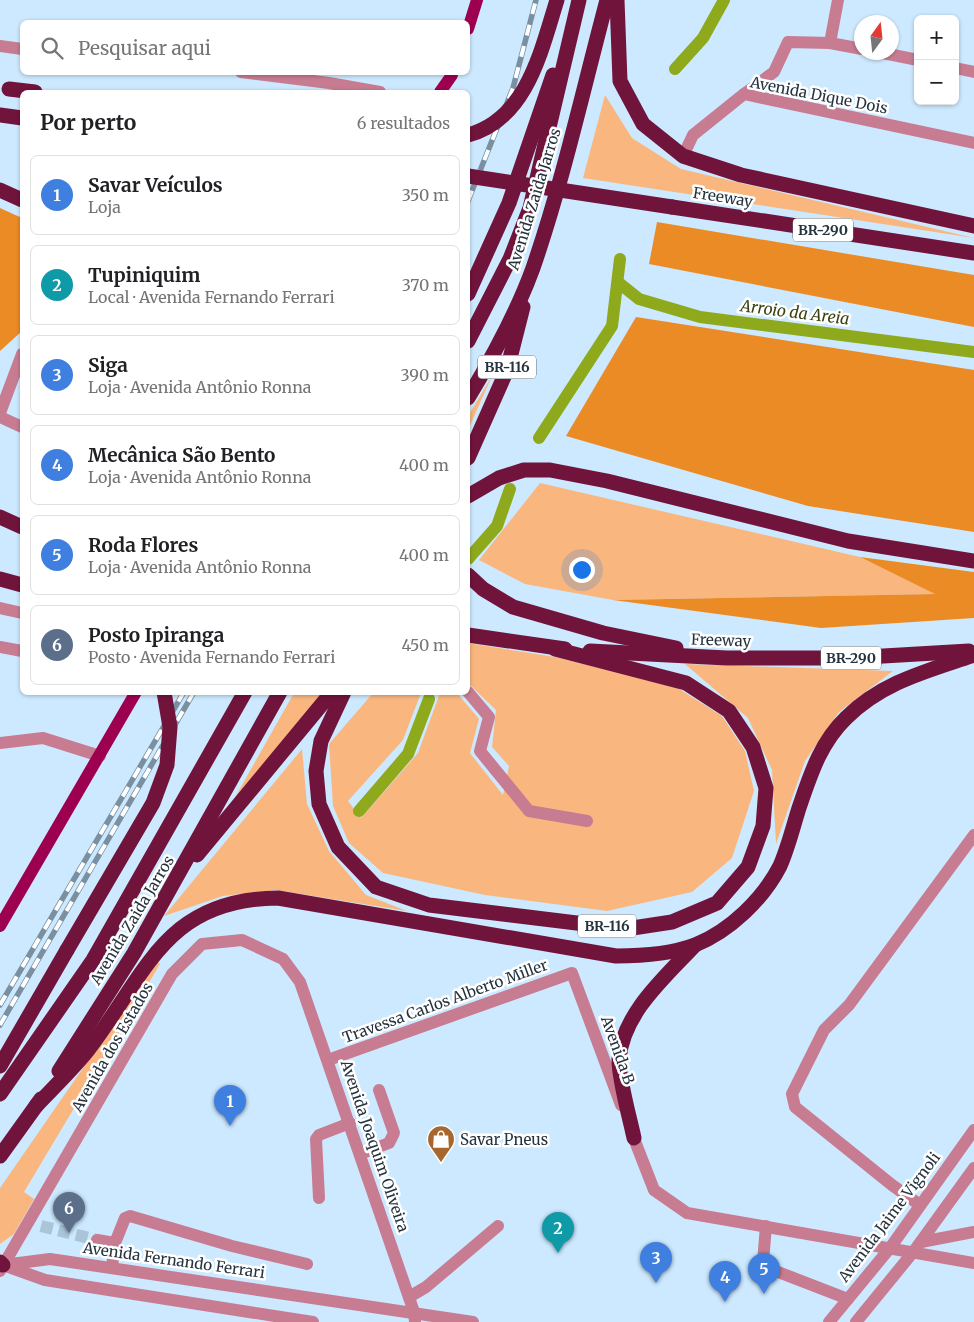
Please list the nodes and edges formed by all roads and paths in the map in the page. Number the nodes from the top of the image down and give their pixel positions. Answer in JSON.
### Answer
{"nodes":[{"id":1,"x":477,"y":0,"type":"edge"},
{"id":2,"x":557,"y":0,"type":"edge"},
{"id":3,"x":578,"y":0,"type":"edge"},
{"id":4,"x":607,"y":0,"type":"edge"},
{"id":5,"x":617,"y":0,"type":"edge"},
{"id":6,"x":838,"y":0,"type":"edge"},
{"id":7,"x":470,"y":22,"type":"edge"},
{"id":8,"x":830,"y":43,"type":"junction"},
{"id":9,"x":0,"y":46,"type":"edge"},
{"id":10,"x":854,"y":48,"type":"edge"},
{"id":11,"x":20,"y":49,"type":"edge"},
{"id":12,"x":899,"y":56,"type":"edge"},
{"id":13,"x":914,"y":59,"type":"edge"},
{"id":14,"x":959,"y":69,"type":"edge"},
{"id":15,"x":974,"y":72,"type":"edge"},
{"id":16,"x":265,"y":75,"type":"edge"},
{"id":17,"x":452,"y":75,"type":"edge"},
{"id":18,"x":453,"y":75,"type":"edge"},
{"id":19,"x":329,"y":83,"type":"junction"},
{"id":20,"x":4,"y":88,"type":"edge"},
{"id":21,"x":20,"y":90,"type":"edge"},
{"id":22,"x":343,"y":90,"type":"edge"},
{"id":23,"x":369,"y":90,"type":"edge"},
{"id":24,"x":441,"y":90,"type":"edge"},
{"id":25,"x":449,"y":90,"type":"edge"},
{"id":26,"x":20,"y":91,"type":"edge"},
{"id":27,"x":744,"y":94,"type":"junction"},
{"id":28,"x":0,"y":115,"type":"edge"},
{"id":29,"x":20,"y":118,"type":"edge"},
{"id":30,"x":470,"y":134,"type":"edge"},
{"id":31,"x":974,"y":143,"type":"edge"},
{"id":32,"x":683,"y":156,"type":"junction"},
{"id":33,"x":470,"y":176,"type":"edge"},
{"id":34,"x":0,"y":190,"type":"edge"},
{"id":35,"x":20,"y":199,"type":"edge"},
{"id":36,"x":974,"y":226,"type":"edge"},
{"id":37,"x":974,"y":254,"type":"edge"},
{"id":38,"x":532,"y":270,"type":"junction"},
{"id":39,"x":470,"y":289,"type":"edge"},
{"id":40,"x":470,"y":337,"type":"edge"},
{"id":41,"x":20,"y":359,"type":"edge"},
{"id":42,"x":470,"y":395,"type":"edge"},
{"id":43,"x":0,"y":413,"type":"edge"},
{"id":44,"x":0,"y":417,"type":"edge"},
{"id":45,"x":20,"y":426,"type":"edge"},
{"id":46,"x":470,"y":453,"type":"edge"},
{"id":47,"x":470,"y":495,"type":"edge"},
{"id":48,"x":0,"y":517,"type":"edge"},
{"id":49,"x":0,"y":521,"type":"edge"},
{"id":50,"x":20,"y":527,"type":"edge"},
{"id":51,"x":20,"y":527,"type":"edge"},
{"id":52,"x":974,"y":561,"type":"edge"},
{"id":53,"x":470,"y":578,"type":"edge"},
{"id":54,"x":2,"y":581,"type":"edge"},
{"id":55,"x":20,"y":585,"type":"edge"},
{"id":56,"x":0,"y":608,"type":"edge"},
{"id":57,"x":20,"y":613,"type":"edge"},
{"id":58,"x":470,"y":635,"type":"edge"},
{"id":59,"x":0,"y":647,"type":"edge"},
{"id":60,"x":554,"y":649,"type":"junction"},
{"id":61,"x":20,"y":651,"type":"edge"},
{"id":62,"x":974,"y":651,"type":"edge"},
{"id":63,"x":974,"y":655,"type":"edge"},
{"id":64,"x":727,"y":658,"type":"junction"},
{"id":65,"x":470,"y":694,"type":"edge"},
{"id":66,"x":134,"y":695,"type":"edge"},
{"id":67,"x":165,"y":695,"type":"edge"},
{"id":68,"x":243,"y":695,"type":"edge"},
{"id":69,"x":278,"y":695,"type":"edge"},
{"id":70,"x":330,"y":695,"type":"edge"},
{"id":71,"x":343,"y":695,"type":"edge"},
{"id":72,"x":0,"y":743,"type":"edge"},
{"id":73,"x":100,"y":756,"type":"junction"},
{"id":74,"x":587,"y":821,"type":"dead end"},
{"id":75,"x":974,"y":835,"type":"edge"},
{"id":76,"x":174,"y":884,"type":"junction"},
{"id":77,"x":0,"y":926,"type":"edge"},
{"id":78,"x":695,"y":945,"type":"junction"},
{"id":79,"x":572,"y":973,"type":"joint"},
{"id":80,"x":300,"y":982,"type":"joint"},
{"id":81,"x":328,"y":1060,"type":"junction"},
{"id":82,"x":0,"y":1066,"type":"edge"},
{"id":83,"x":379,"y":1090,"type":"dead end"},
{"id":84,"x":0,"y":1094,"type":"edge"},
{"id":85,"x":36,"y":1106,"type":"junction"},
{"id":86,"x":350,"y":1123,"type":"junction"},
{"id":87,"x":974,"y":1130,"type":"edge"},
{"id":88,"x":634,"y":1138,"type":"junction"},
{"id":89,"x":360,"y":1154,"type":"junction"},
{"id":90,"x":0,"y":1156,"type":"edge"},
{"id":91,"x":974,"y":1168,"type":"edge"},
{"id":92,"x":319,"y":1198,"type":"dead end"},
{"id":93,"x":920,"y":1205,"type":"junction"},
{"id":94,"x":28,"y":1223,"type":"junction"},
{"id":95,"x":41,"y":1226,"type":"tunnel mouth"},
{"id":96,"x":498,"y":1226,"type":"dead end"},
{"id":97,"x":766,"y":1226,"type":"junction"},
{"id":98,"x":974,"y":1232,"type":"edge"},
{"id":99,"x":97,"y":1240,"type":"tunnel mouth"},
{"id":100,"x":115,"y":1243,"type":"junction"},
{"id":101,"x":917,"y":1246,"type":"junction"},
{"id":102,"x":890,"y":1248,"type":"junction"},
{"id":103,"x":974,"y":1262,"type":"edge"},
{"id":104,"x":307,"y":1264,"type":"dead end"},
{"id":105,"x":1,"y":1266,"type":"edge"},
{"id":106,"x":112,"y":1267,"type":"junction"},
{"id":107,"x":409,"y":1297,"type":"junction"},
{"id":108,"x":848,"y":1298,"type":"junction"},
{"id":109,"x":414,"y":1317,"type":"edge"},
{"id":110,"x":313,"y":1322,"type":"edge"},
{"id":111,"x":473,"y":1322,"type":"edge"},
{"id":112,"x":829,"y":1322,"type":"edge"},
{"id":113,"x":856,"y":1322,"type":"edge"}],
"edges":[{"from":1,"to":7,"type":"main road"},
{"from":2,"to":30,"type":"highway","bridge":true},
{"from":3,"to":39,"type":"highway","name":"Avenida Zaida Jarros"},
{"from":3,"to":40,"type":"highway"},
{"from":4,"to":38,"type":"highway","name":"Avenida Zaida Jarros","number":"BR-116"},
{"from":5,"to":32,"type":"highway"},
{"from":6,"to":8,"type":"street"},
{"from":8,"to":10,"type":"street"},
{"from":8,"to":27,"type":"street"},
{"from":9,"to":11,"type":"street"},
{"from":12,"to":13,"type":"street"},
{"from":14,"to":15,"type":"street"},
{"from":16,"to":19,"type":"street"},
{"from":17,"to":24,"type":"main road"},
{"from":18,"to":25,"type":"main road"},
{"from":19,"to":22,"type":"street"},
{"from":19,"to":23,"type":"street"},
{"from":20,"to":21,"type":"highway"},
{"from":20,"to":26,"type":"highway"},
{"from":27,"to":31,"type":"street","name":"Avenida Dique Dois"},
{"from":27,"to":32,"type":"street","name":"Avenida Dique Dois"},
{"from":28,"to":29,"type":"highway"},
{"from":32,"to":36,"type":"highway"},
{"from":33,"to":37,"type":"highway","name":"Freeway","number":"BR-290","bridge":true},
{"from":34,"to":35,"type":"highway"},
{"from":38,"to":42,"type":"highway","name":"Avenida Zaida Jarros"},
{"from":38,"to":46,"type":"highway","number":"BR-116"},
{"from":41,"to":43,"type":"street"},
{"from":44,"to":45,"type":"street"},
{"from":47,"to":52,"type":"highway"},
{"from":48,"to":50,"type":"highway"},
{"from":49,"to":51,"type":"highway"},
{"from":53,"to":64,"type":"highway"},
{"from":54,"to":55,"type":"highway"},
{"from":56,"to":57,"type":"street"},
{"from":58,"to":60,"type":"highway","name":"Freeway","number":"BR-116"},
{"from":59,"to":61,"type":"street"},
{"from":60,"to":64,"type":"highway","name":"Freeway","number":"BR-290"},
{"from":60,"to":71,"type":"highway","number":"BR-116"},
{"from":62,"to":64,"type":"highway","name":"Freeway","number":"BR-290"},
{"from":63,"to":78,"type":"highway"},
{"from":65,"to":74,"type":"street"},
{"from":66,"to":73,"type":"main road"},
{"from":67,"to":82,"type":"highway","bridge":true},
{"from":68,"to":84,"type":"highway","name":"Avenida Zaida Jarros"},
{"from":69,"to":76,"type":"highway","name":"Avenida Zaida Jarros"},
{"from":70,"to":76,"type":"highway"},
{"from":72,"to":73,"type":"street"},
{"from":73,"to":77,"type":"main road"},
{"from":75,"to":93,"type":"street"},
{"from":76,"to":85,"type":"highway","name":"Avenida Zaida Jarros"},
{"from":78,"to":85,"type":"highway"},
{"from":78,"to":88,"type":"highway"},
{"from":79,"to":81,"type":"street","name":"Travessa Carlos Alberto Miller"},
{"from":79,"to":88,"type":"street","name":"Avenida B"},
{"from":80,"to":81,"type":"street","name":"Avenida Joaquim Oliveira"},
{"from":80,"to":94,"type":"street","name":"Avenida dos Estados"},
{"from":81,"to":86,"type":"street","name":"Avenida Joaquim Oliveira"},
{"from":83,"to":89,"type":"street"},
{"from":85,"to":90,"type":"highway","name":"Avenida Zaida Jarros"},
{"from":86,"to":89,"type":"street","name":"Avenida Joaquim Oliveira"},
{"from":86,"to":92,"type":"street"},
{"from":87,"to":93,"type":"street","name":"Avenida Jaime Vignoli"},
{"from":88,"to":97,"type":"street","name":"Avenida B"},
{"from":89,"to":107,"type":"street","name":"Avenida Joaquim Oliveira"},
{"from":91,"to":101,"type":"street"},
{"from":93,"to":102,"type":"street","name":"Avenida Jaime Vignoli"},
{"from":94,"to":95,"type":"street"},
{"from":94,"to":105,"type":"street","name":"Avenida dos Estados"},
{"from":96,"to":107,"type":"street"},
{"from":97,"to":102,"type":"street","name":"Avenida B"},
{"from":97,"to":108,"type":"street"},
{"from":98,"to":101,"type":"street"},
{"from":99,"to":100,"type":"street"},
{"from":100,"to":104,"type":"street"},
{"from":100,"to":106,"type":"street"},
{"from":101,"to":102,"type":"street","name":"Avenida B"},
{"from":101,"to":103,"type":"street","name":"Avenida B"},
{"from":101,"to":113,"type":"street"},
{"from":102,"to":108,"type":"street","name":"Avenida Jaime Vignoli"},
{"from":105,"to":106,"type":"street","name":"Avenida Fernando Ferrari"},
{"from":105,"to":110,"type":"street"},
{"from":106,"to":109,"type":"street","name":"Avenida Fernando Ferrari"},
{"from":107,"to":109,"type":"street","name":"Avenida Joaquim Oliveira"},
{"from":108,"to":112,"type":"street","name":"Avenida Jaime Vignoli"},
{"from":109,"to":111,"type":"street","name":"Avenida Fernando Ferrari"}]}
